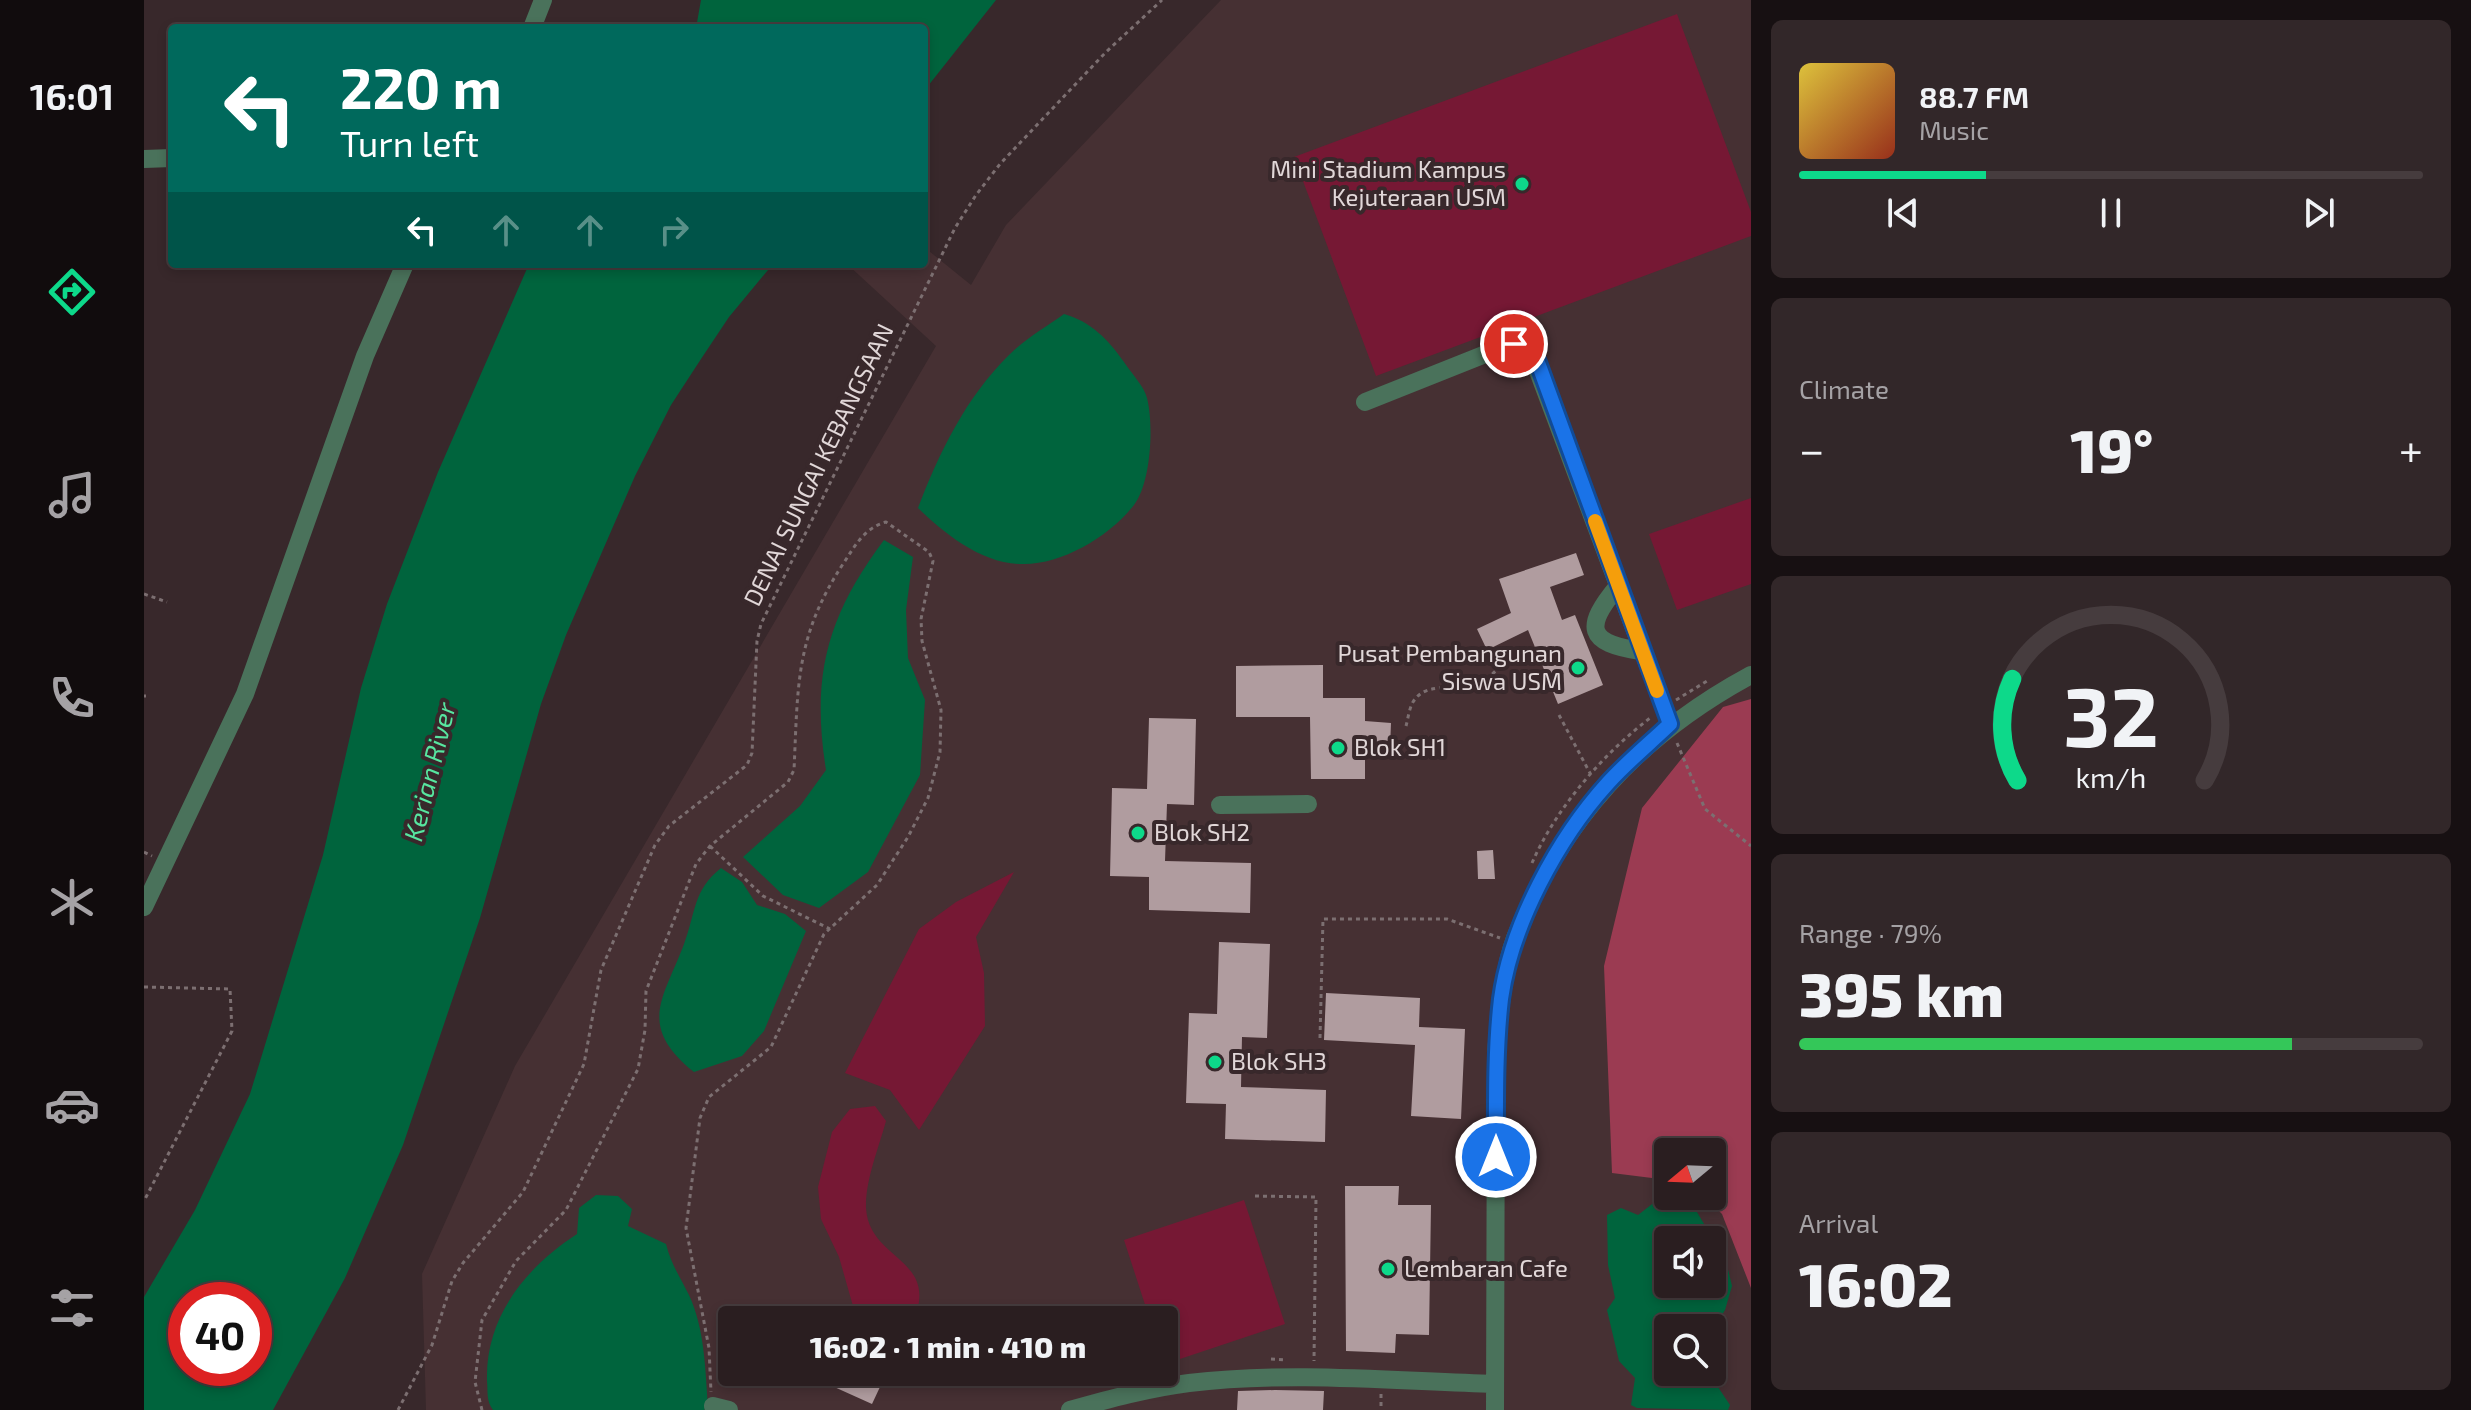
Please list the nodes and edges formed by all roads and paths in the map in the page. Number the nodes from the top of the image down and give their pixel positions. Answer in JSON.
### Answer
{"nodes":[{"id":1,"x":543,"y":0,"type":"edge"},
{"id":2,"x":1162,"y":0,"type":"edge"},
{"id":3,"x":534,"y":24,"type":"edge"},
{"id":4,"x":168,"y":158,"type":"edge"},
{"id":5,"x":144,"y":159,"type":"edge"},
{"id":6,"x":403,"y":268,"type":"edge"},
{"id":7,"x":1365,"y":402,"type":"dead end"},
{"id":8,"x":1618,"y":586,"type":"junction"},
{"id":9,"x":144,"y":594,"type":"edge"},
{"id":10,"x":167,"y":602,"type":"dead end"},
{"id":11,"x":1641,"y":651,"type":"junction"},
{"id":12,"x":1505,"y":658,"type":"dead end"},
{"id":13,"x":1751,"y":675,"type":"edge"},
{"id":14,"x":1559,"y":715,"type":"dead end"},
{"id":15,"x":1670,"y":724,"type":"junction"},
{"id":16,"x":1406,"y":726,"type":"dead end"},
{"id":17,"x":1591,"y":775,"type":"dead end"},
{"id":18,"x":1308,"y":804,"type":"dead end"},
{"id":19,"x":1220,"y":805,"type":"dead end"},
{"id":20,"x":710,"y":846,"type":"junction"},
{"id":21,"x":1751,"y":846,"type":"edge"},
{"id":22,"x":144,"y":907,"type":"edge"},
{"id":23,"x":830,"y":929,"type":"junction"},
{"id":24,"x":1503,"y":939,"type":"dead end"},
{"id":25,"x":144,"y":987,"type":"edge"},
{"id":26,"x":1320,"y":1038,"type":"dead end"},
{"id":27,"x":1255,"y":1196,"type":"dead end"},
{"id":28,"x":144,"y":1201,"type":"edge"},
{"id":29,"x":1271,"y":1359,"type":"dead end"},
{"id":30,"x":1495,"y":1384,"type":"junction"},
{"id":31,"x":1380,"y":1387,"type":"dead end"},
{"id":32,"x":721,"y":1408,"type":"edge"},
{"id":33,"x":398,"y":1410,"type":"edge"},
{"id":34,"x":482,"y":1410,"type":"edge"},
{"id":35,"x":1070,"y":1410,"type":"edge"},
{"id":36,"x":1381,"y":1410,"type":"edge"},
{"id":37,"x":1495,"y":1410,"type":"edge"}],
"edges":[{"from":1,"to":3,"type":"street"},
{"from":2,"to":33,"type":"path","name":"DENAI SUNGAI KEBANGSAAN"},
{"from":4,"to":5,"type":"street"},
{"from":6,"to":22,"type":"street"},
{"from":7,"to":8,"type":"street"},
{"from":8,"to":11,"type":"street"},
{"from":8,"to":11,"type":"street"},
{"from":9,"to":10,"type":"path"},
{"from":11,"to":15,"type":"street"},
{"from":12,"to":16,"type":"path"},
{"from":13,"to":15,"type":"street"},
{"from":14,"to":17,"type":"path"},
{"from":15,"to":21,"type":"path"},
{"from":15,"to":30,"type":"street"},
{"from":18,"to":19,"type":"street"},
{"from":20,"to":23,"type":"path"},
{"from":20,"to":23,"type":"path"},
{"from":20,"to":34,"type":"path"},
{"from":23,"to":32,"type":"path"},
{"from":24,"to":26,"type":"path"},
{"from":25,"to":28,"type":"path"},
{"from":27,"to":29,"type":"path"},
{"from":30,"to":35,"type":"street"},
{"from":30,"to":37,"type":"street"},
{"from":31,"to":36,"type":"path"}]}
